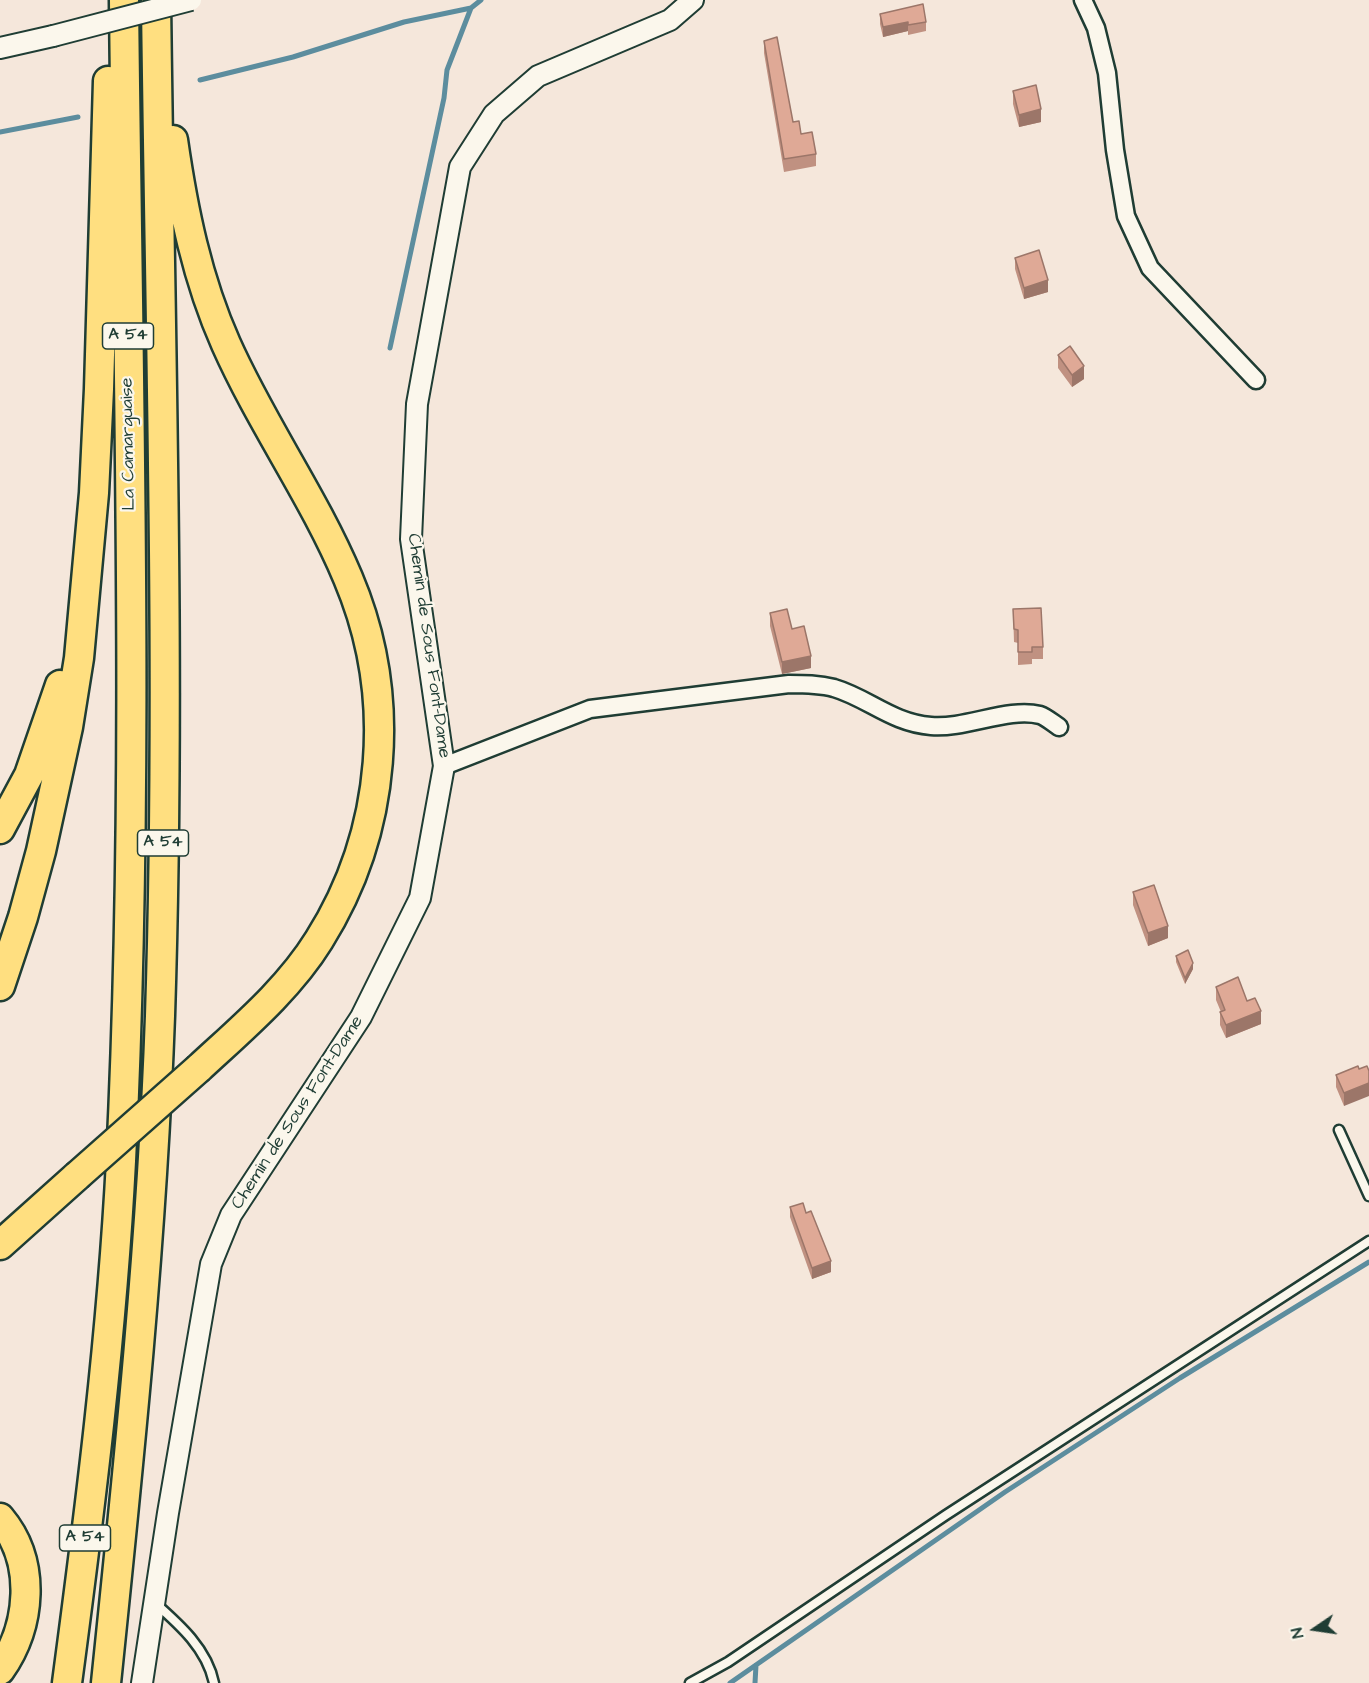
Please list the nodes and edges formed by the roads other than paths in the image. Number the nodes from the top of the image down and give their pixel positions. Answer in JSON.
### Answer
{"nodes":[{"id":1,"x":118,"y":0,"type":"edge"},
{"id":2,"x":124,"y":0,"type":"edge"},
{"id":3,"x":156,"y":0,"type":"edge"},
{"id":4,"x":169,"y":0,"type":"edge"},
{"id":5,"x":190,"y":0,"type":"edge"},
{"id":6,"x":693,"y":0,"type":"edge"},
{"id":7,"x":1083,"y":0,"type":"edge"},
{"id":8,"x":0,"y":48,"type":"edge"},
{"id":9,"x":1256,"y":380,"type":"dead end"},
{"id":10,"x":87,"y":578,"type":"junction"},
{"id":11,"x":1059,"y":727,"type":"dead end"},
{"id":12,"x":444,"y":766,"type":"junction"},
{"id":13,"x":0,"y":829,"type":"edge"},
{"id":14,"x":0,"y":986,"type":"edge"},
{"id":15,"x":1339,"y":1130,"type":"dead end"},
{"id":16,"x":1369,"y":1196,"type":"edge"},
{"id":17,"x":1369,"y":1241,"type":"edge"},
{"id":18,"x":0,"y":1245,"type":"edge"},
{"id":19,"x":0,"y":1518,"type":"edge"},
{"id":20,"x":154,"y":1603,"type":"junction"},
{"id":21,"x":0,"y":1670,"type":"edge"},
{"id":22,"x":67,"y":1683,"type":"edge"},
{"id":23,"x":106,"y":1683,"type":"edge"},
{"id":24,"x":142,"y":1683,"type":"edge"},
{"id":25,"x":214,"y":1683,"type":"edge"},
{"id":26,"x":690,"y":1683,"type":"edge"}],
"edges":[{"from":1,"to":10,"type":"highway"},
{"from":2,"to":22,"type":"highway","name":"La Camarguaise","number":"A 54"},
{"from":3,"to":23,"type":"highway","number":"A 54"},
{"from":4,"to":18,"type":"highway","bridge":true},
{"from":5,"to":8,"type":"street","bridge":true},
{"from":6,"to":12,"type":"street","name":"Chemin de Sous Font-Dame"},
{"from":7,"to":9,"type":"street"},
{"from":10,"to":13,"type":"highway"},
{"from":10,"to":14,"type":"highway"},
{"from":11,"to":12,"type":"street"},
{"from":12,"to":20,"type":"street","name":"Chemin de Sous Font-Dame"},
{"from":15,"to":16,"type":"lane"},
{"from":17,"to":26,"type":"lane"},
{"from":19,"to":21,"type":"highway"},
{"from":20,"to":24,"type":"street","name":"Chemin de Sous Font-Dame"},
{"from":20,"to":25,"type":"lane"}]}
